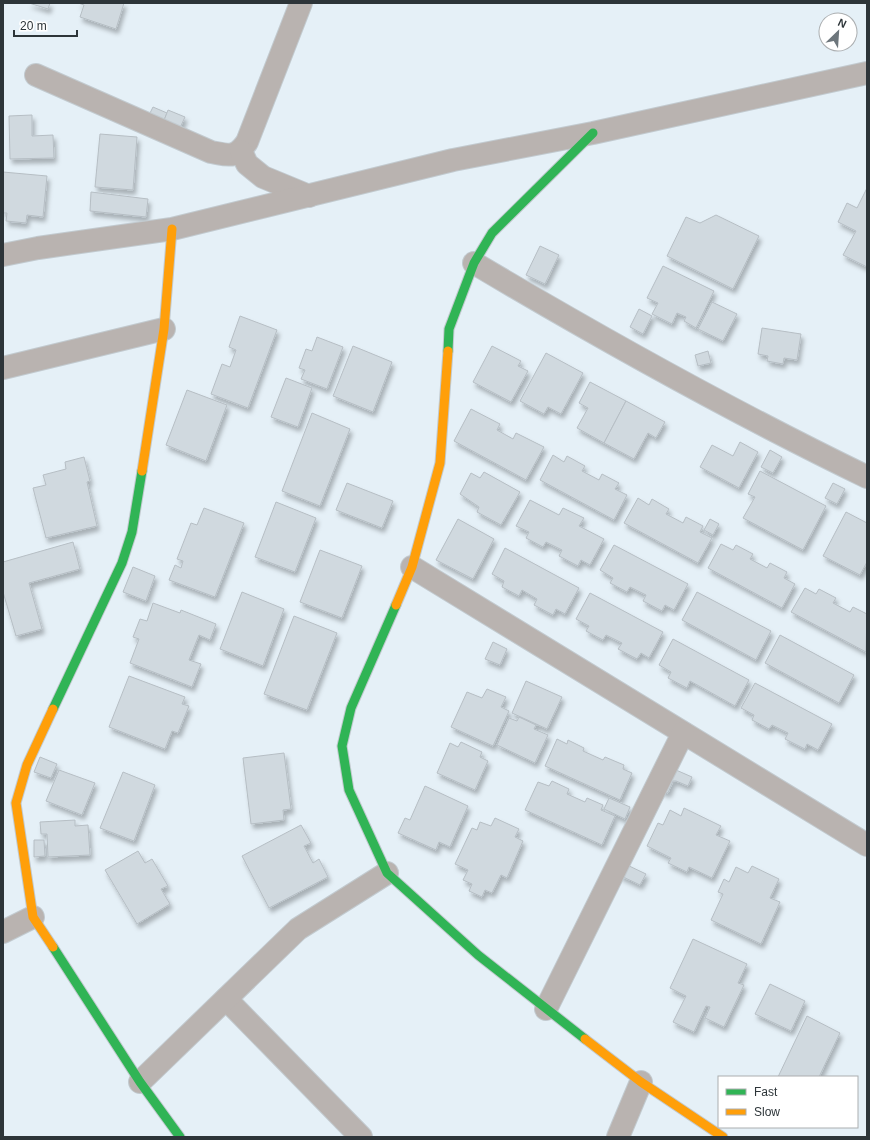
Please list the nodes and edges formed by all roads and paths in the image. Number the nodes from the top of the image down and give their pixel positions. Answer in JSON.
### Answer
{"nodes":[{"id":1,"x":301,"y":3,"type":"edge"},
{"id":2,"x":867,"y":73,"type":"edge"},
{"id":3,"x":36,"y":74,"type":"dead end"},
{"id":4,"x":593,"y":133,"type":"junction"},
{"id":5,"x":241,"y":151,"type":"junction"},
{"id":6,"x":309,"y":196,"type":"junction"},
{"id":7,"x":172,"y":229,"type":"junction"},
{"id":8,"x":3,"y":255,"type":"edge"},
{"id":9,"x":474,"y":263,"type":"junction"},
{"id":10,"x":164,"y":329,"type":"junction"},
{"id":11,"x":3,"y":368,"type":"edge"},
{"id":12,"x":867,"y":477,"type":"edge"},
{"id":13,"x":412,"y":567,"type":"junction"},
{"id":14,"x":683,"y":732,"type":"junction"},
{"id":15,"x":10,"y":800,"type":"edge"},
{"id":16,"x":867,"y":845,"type":"edge"},
{"id":17,"x":387,"y":872,"type":"junction"},
{"id":18,"x":33,"y":917,"type":"junction"},
{"id":19,"x":3,"y":932,"type":"edge"},
{"id":20,"x":226,"y":999,"type":"junction"},
{"id":21,"x":546,"y":1009,"type":"junction"},
{"id":22,"x":140,"y":1082,"type":"junction"},
{"id":23,"x":641,"y":1082,"type":"junction"},
{"id":24,"x":180,"y":1137,"type":"edge"},
{"id":25,"x":361,"y":1137,"type":"edge"},
{"id":26,"x":618,"y":1137,"type":"edge"},
{"id":27,"x":723,"y":1137,"type":"edge"}],
"edges":[{"from":1,"to":5,"type":"street"},
{"from":2,"to":4,"type":"street"},
{"from":3,"to":5,"type":"street"},
{"from":4,"to":6,"type":"street"},
{"from":4,"to":9,"type":"street"},
{"from":5,"to":6,"type":"street"},
{"from":6,"to":7,"type":"street"},
{"from":7,"to":8,"type":"street"},
{"from":7,"to":10,"type":"street"},
{"from":9,"to":12,"type":"street"},
{"from":9,"to":13,"type":"street"},
{"from":10,"to":11,"type":"street"},
{"from":10,"to":15,"type":"street"},
{"from":13,"to":14,"type":"street"},
{"from":13,"to":17,"type":"street"},
{"from":14,"to":16,"type":"street"},
{"from":14,"to":21,"type":"street"},
{"from":15,"to":18,"type":"street"},
{"from":17,"to":20,"type":"street"},
{"from":17,"to":21,"type":"street"},
{"from":18,"to":19,"type":"street"},
{"from":18,"to":22,"type":"street"},
{"from":20,"to":22,"type":"street"},
{"from":20,"to":25,"type":"street"},
{"from":21,"to":23,"type":"street"},
{"from":22,"to":24,"type":"street"},
{"from":23,"to":26,"type":"street"},
{"from":23,"to":27,"type":"street"}]}
